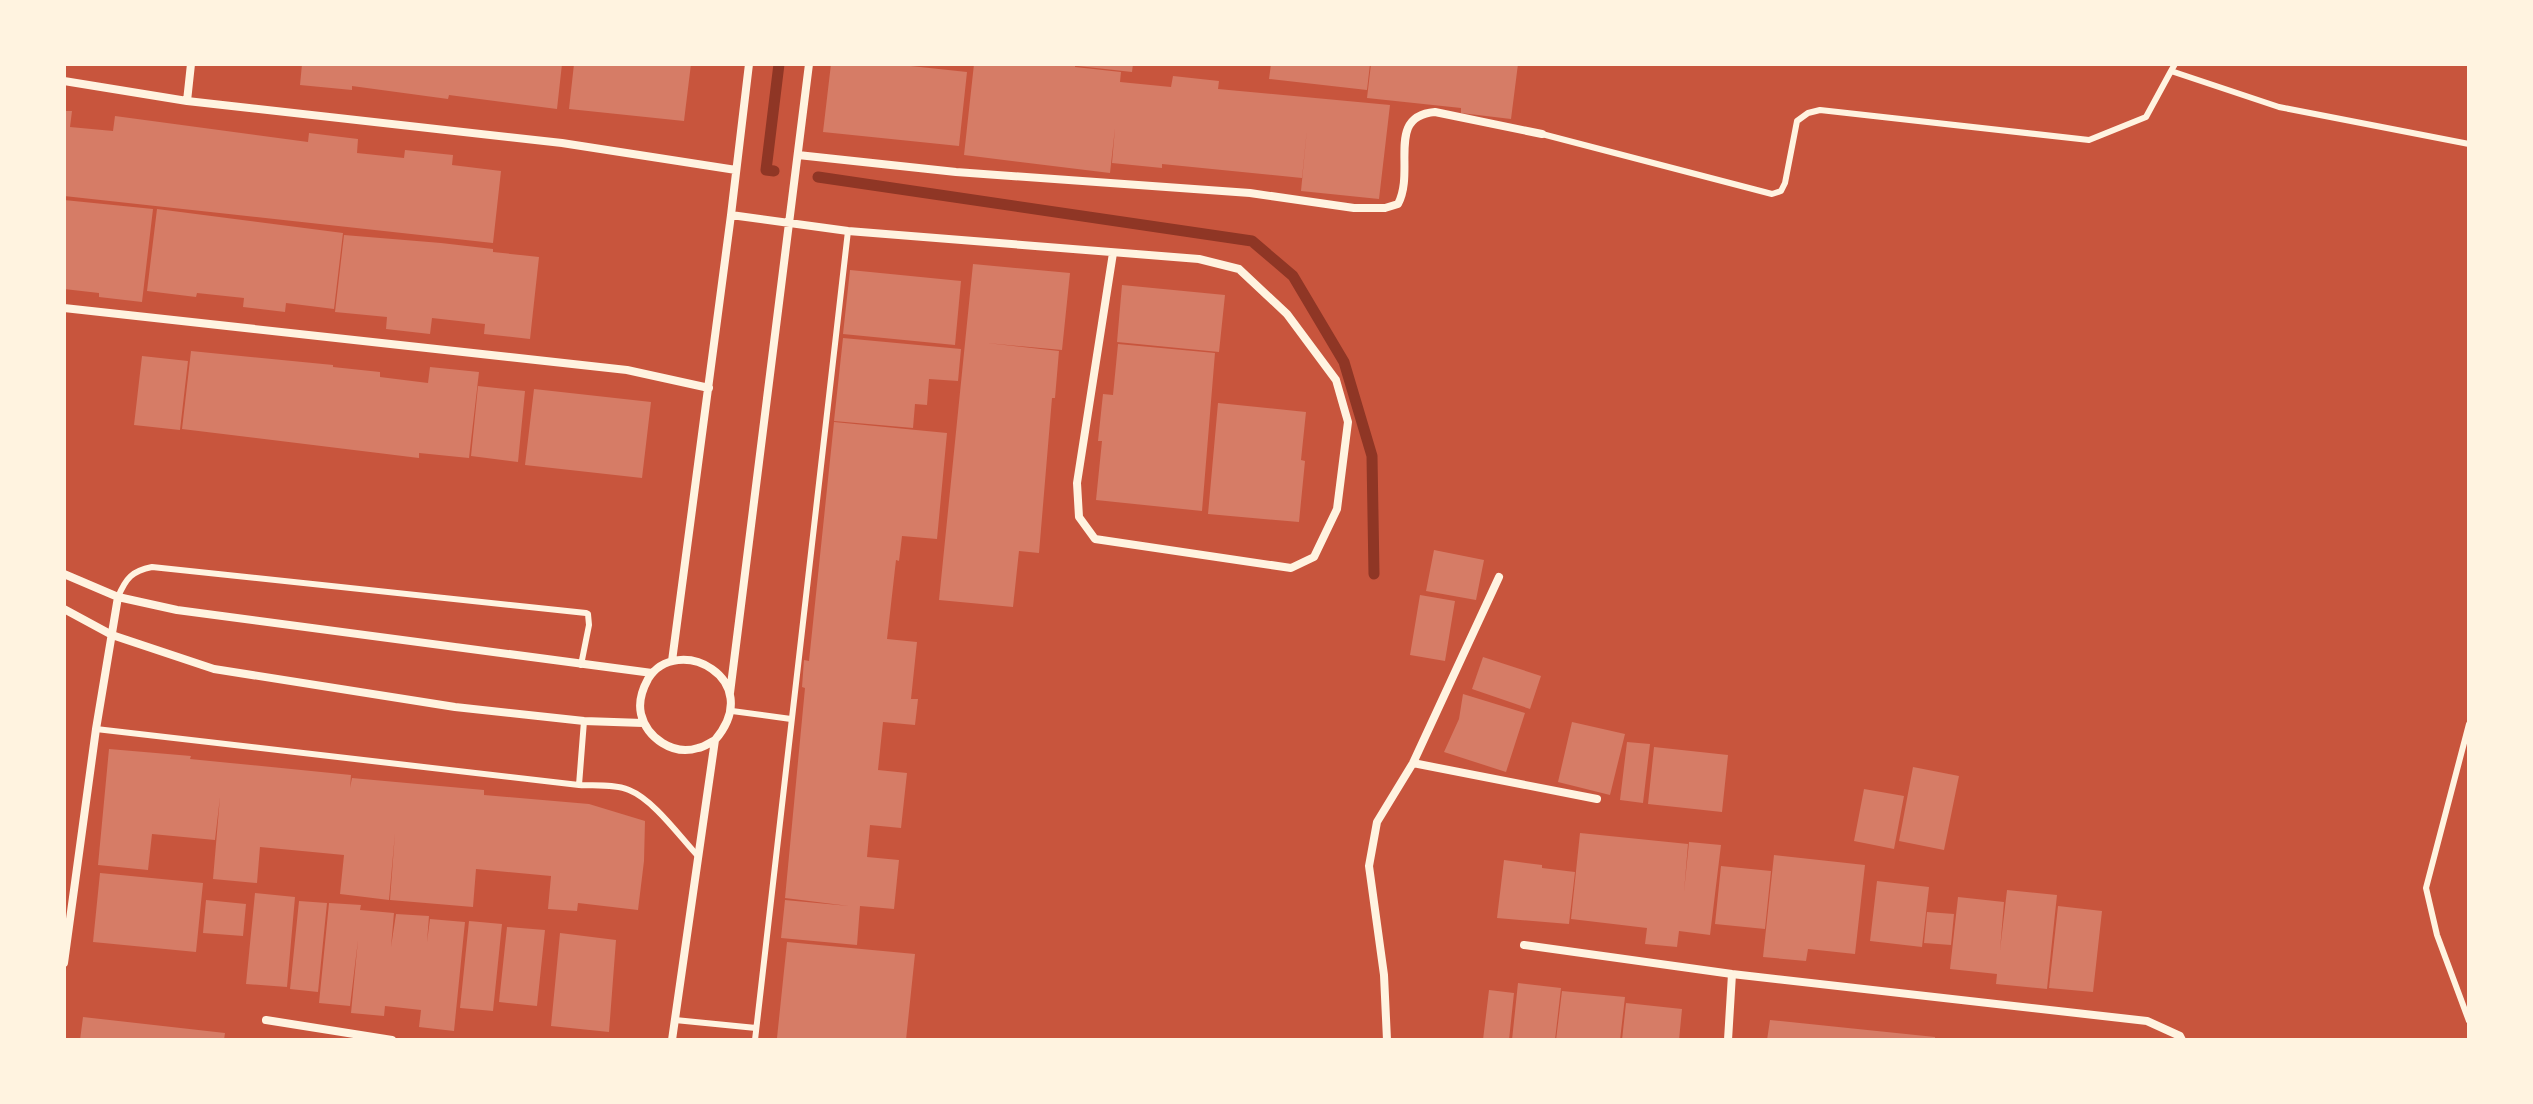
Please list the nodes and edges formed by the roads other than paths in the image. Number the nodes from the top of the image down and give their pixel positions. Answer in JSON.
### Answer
{"nodes":[{"id":1,"x":191,"y":64,"type":"edge"},
{"id":2,"x":749,"y":64,"type":"edge"},
{"id":3,"x":809,"y":64,"type":"edge"},
{"id":4,"x":2173,"y":67,"type":"edge"},
{"id":5,"x":64,"y":81,"type":"edge"},
{"id":6,"x":187,"y":101,"type":"junction"},
{"id":7,"x":1542,"y":134,"type":"joint"},
{"id":8,"x":2469,"y":144,"type":"edge"},
{"id":9,"x":798,"y":155,"type":"junction"},
{"id":10,"x":736,"y":170,"type":"junction"},
{"id":11,"x":731,"y":215,"type":"junction"},
{"id":12,"x":790,"y":222,"type":"junction"},
{"id":13,"x":848,"y":231,"type":"junction"},
{"id":14,"x":1113,"y":253,"type":"junction"},
{"id":15,"x":64,"y":308,"type":"edge"},
{"id":16,"x":709,"y":388,"type":"junction"},
{"id":17,"x":64,"y":574,"type":"edge"},
{"id":18,"x":1499,"y":577,"type":"dead end"},
{"id":19,"x":118,"y":597,"type":"junction"},
{"id":20,"x":64,"y":609,"type":"edge"},
{"id":21,"x":112,"y":635,"type":"junction"},
{"id":22,"x":672,"y":661,"type":"junction"},
{"id":23,"x":581,"y":665,"type":"junction"},
{"id":24,"x":652,"y":673,"type":"junction"},
{"id":25,"x":730,"y":693,"type":"junction"},
{"id":26,"x":732,"y":711,"type":"junction"},
{"id":27,"x":791,"y":719,"type":"junction"},
{"id":28,"x":584,"y":721,"type":"junction"},
{"id":29,"x":643,"y":723,"type":"junction"},
{"id":30,"x":2469,"y":724,"type":"edge"},
{"id":31,"x":96,"y":729,"type":"junction"},
{"id":32,"x":715,"y":740,"type":"junction"},
{"id":33,"x":1413,"y":763,"type":"junction"},
{"id":34,"x":579,"y":785,"type":"junction"},
{"id":35,"x":1597,"y":799,"type":"dead end"},
{"id":36,"x":699,"y":858,"type":"junction"},
{"id":37,"x":1524,"y":945,"type":"dead end"},
{"id":38,"x":64,"y":963,"type":"edge"},
{"id":39,"x":1732,"y":974,"type":"junction"},
{"id":40,"x":266,"y":1020,"type":"dead end"},
{"id":41,"x":675,"y":1020,"type":"junction"},
{"id":42,"x":2469,"y":1021,"type":"edge"},
{"id":43,"x":756,"y":1028,"type":"junction"},
{"id":44,"x":365,"y":1037,"type":"edge"},
{"id":45,"x":392,"y":1040,"type":"edge"},
{"id":46,"x":672,"y":1040,"type":"edge"},
{"id":47,"x":755,"y":1040,"type":"edge"},
{"id":48,"x":1387,"y":1040,"type":"edge"},
{"id":49,"x":1728,"y":1040,"type":"edge"},
{"id":50,"x":2182,"y":1040,"type":"edge"}],
"edges":[{"from":1,"to":6,"type":"street"},
{"from":2,"to":10,"type":"street"},
{"from":3,"to":9,"type":"street"},
{"from":4,"to":7,"type":"lane"},
{"from":4,"to":8,"type":"lane"},
{"from":5,"to":6,"type":"street"},
{"from":6,"to":10,"type":"street"},
{"from":7,"to":9,"type":"street"},
{"from":9,"to":12,"type":"street"},
{"from":10,"to":11,"type":"street"},
{"from":11,"to":12,"type":"street"},
{"from":11,"to":16,"type":"street"},
{"from":12,"to":13,"type":"street"},
{"from":12,"to":25,"type":"street"},
{"from":13,"to":14,"type":"street"},
{"from":13,"to":27,"type":"lane"},
{"from":14,"to":14,"type":"street"},
{"from":15,"to":16,"type":"street"},
{"from":16,"to":22,"type":"street"},
{"from":17,"to":19,"type":"street"},
{"from":18,"to":33,"type":"street"},
{"from":19,"to":21,"type":"street"},
{"from":19,"to":23,"type":"street"},
{"from":19,"to":23,"type":"lane"},
{"from":20,"to":21,"type":"street"},
{"from":21,"to":28,"type":"street"},
{"from":21,"to":31,"type":"street"},
{"from":22,"to":24,"type":"street"},
{"from":22,"to":25,"type":"street"},
{"from":23,"to":24,"type":"street"},
{"from":24,"to":29,"type":"street"},
{"from":25,"to":26,"type":"street"},
{"from":26,"to":27,"type":"lane"},
{"from":26,"to":32,"type":"street"},
{"from":27,"to":43,"type":"lane"},
{"from":28,"to":29,"type":"street"},
{"from":28,"to":34,"type":"lane"},
{"from":29,"to":32,"type":"street"},
{"from":30,"to":42,"type":"lane"},
{"from":31,"to":34,"type":"lane"},
{"from":31,"to":38,"type":"street"},
{"from":32,"to":36,"type":"street"},
{"from":33,"to":35,"type":"street"},
{"from":33,"to":48,"type":"street"},
{"from":34,"to":36,"type":"lane"},
{"from":36,"to":41,"type":"street"},
{"from":37,"to":39,"type":"street"},
{"from":39,"to":49,"type":"street"},
{"from":39,"to":50,"type":"street"},
{"from":40,"to":44,"type":"street"},
{"from":41,"to":43,"type":"lane"},
{"from":41,"to":46,"type":"street"},
{"from":43,"to":47,"type":"lane"},
{"from":44,"to":45,"type":"street"}]}
